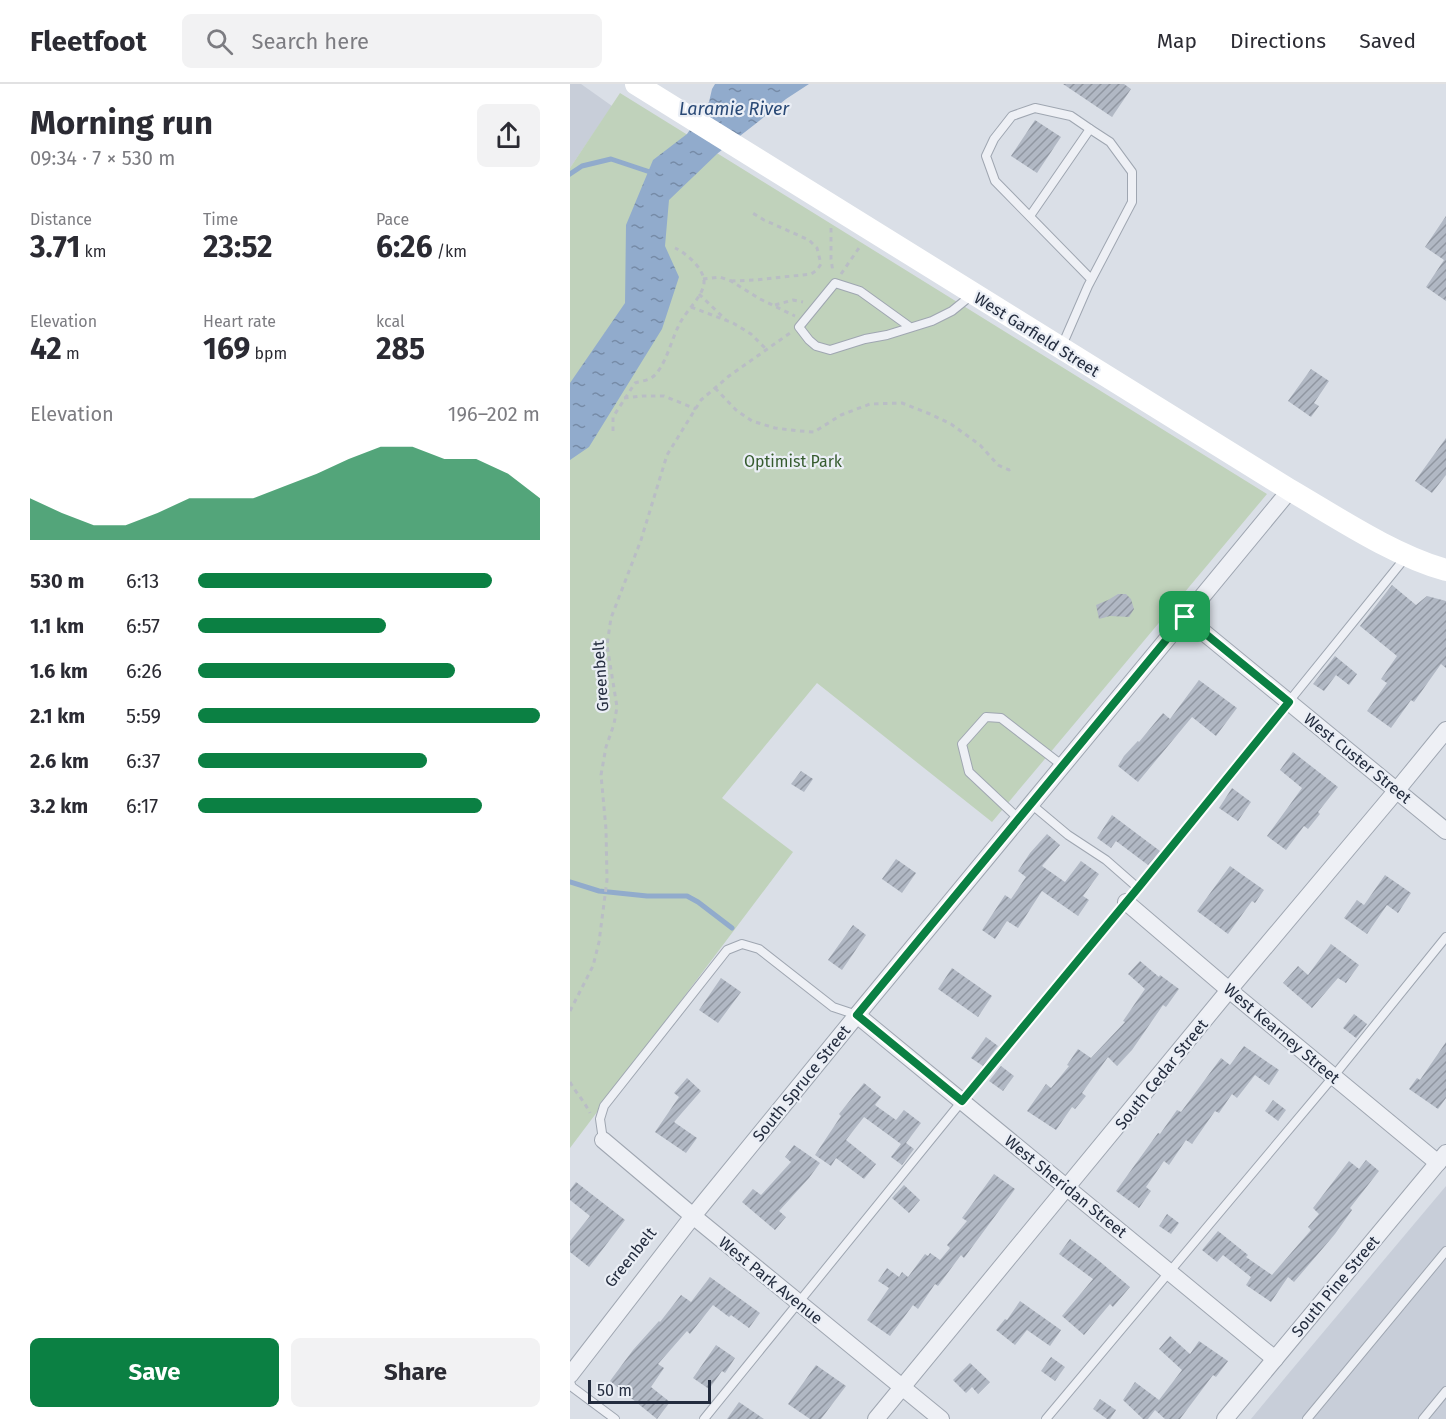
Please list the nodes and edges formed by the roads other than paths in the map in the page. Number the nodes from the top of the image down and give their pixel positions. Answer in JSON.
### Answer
{"nodes":[{"id":1,"x":642,"y":87,"type":"edge"},
{"id":2,"x":1090,"y":129,"type":"junction"},
{"id":3,"x":1030,"y":216,"type":"junction"},
{"id":4,"x":1091,"y":279,"type":"junction"},
{"id":5,"x":973,"y":294,"type":"junction"},
{"id":6,"x":910,"y":327,"type":"junction"},
{"id":7,"x":1061,"y":349,"type":"junction"},
{"id":8,"x":1290,"y":490,"type":"junction"},
{"id":9,"x":1408,"y":555,"type":"junction"},
{"id":10,"x":1446,"y":570,"type":"edge"},
{"id":11,"x":1185,"y":617,"type":"junction"},
{"id":12,"x":1289,"y":702,"type":"junction"},
{"id":13,"x":1446,"y":730,"type":"edge"},
{"id":14,"x":1063,"y":766,"type":"junction"},
{"id":15,"x":1397,"y":790,"type":"junction"},
{"id":16,"x":1031,"y":804,"type":"junction"},
{"id":17,"x":1019,"y":819,"type":"junction"},
{"id":18,"x":1446,"y":831,"type":"edge"},
{"id":19,"x":1138,"y":888,"type":"junction"},
{"id":20,"x":1126,"y":902,"type":"junction"},
{"id":21,"x":1446,"y":937,"type":"edge"},
{"id":22,"x":1229,"y":990,"type":"junction"},
{"id":23,"x":857,"y":1015,"type":"junction"},
{"id":24,"x":1334,"y":1077,"type":"junction"},
{"id":25,"x":962,"y":1101,"type":"junction"},
{"id":26,"x":603,"y":1140,"type":"joint"},
{"id":27,"x":1442,"y":1158,"type":"edge"},
{"id":28,"x":1068,"y":1188,"type":"junction"},
{"id":29,"x":693,"y":1216,"type":"junction"},
{"id":30,"x":1446,"y":1251,"type":"edge"},
{"id":31,"x":1169,"y":1271,"type":"junction"},
{"id":32,"x":798,"y":1302,"type":"junction"},
{"id":33,"x":1275,"y":1359,"type":"junction"},
{"id":34,"x":570,"y":1376,"type":"edge"},
{"id":35,"x":570,"y":1382,"type":"edge"},
{"id":36,"x":903,"y":1388,"type":"junction"},
{"id":37,"x":1446,"y":1391,"type":"edge"},
{"id":38,"x":615,"y":1419,"type":"edge"},
{"id":39,"x":704,"y":1419,"type":"edge"},
{"id":40,"x":876,"y":1419,"type":"edge"},
{"id":41,"x":940,"y":1419,"type":"edge"},
{"id":42,"x":1046,"y":1419,"type":"edge"},
{"id":43,"x":1225,"y":1419,"type":"edge"},
{"id":44,"x":1307,"y":1419,"type":"edge"},
{"id":45,"x":1423,"y":1419,"type":"edge"}],
"edges":[{"from":1,"to":5,"type":"street","name":"West Garfield Street"},
{"from":2,"to":3,"type":"lane"},
{"from":2,"to":3,"type":"lane"},
{"from":2,"to":4,"type":"lane"},
{"from":3,"to":4,"type":"lane"},
{"from":4,"to":7,"type":"lane"},
{"from":5,"to":6,"type":"lane"},
{"from":5,"to":7,"type":"street","name":"West Garfield Street"},
{"from":6,"to":6,"type":"lane"},
{"from":7,"to":8,"type":"street","name":"West Garfield Street"},
{"from":8,"to":9,"type":"street","name":"West Garfield Street"},
{"from":8,"to":11,"type":"street","name":"South Spruce Street"},
{"from":9,"to":10,"type":"street","name":"West Garfield Street"},
{"from":9,"to":12,"type":"lane"},
{"from":11,"to":12,"type":"street","name":"West Custer Street"},
{"from":11,"to":14,"type":"street","name":"South Spruce Street"},
{"from":12,"to":15,"type":"street","name":"West Custer Street"},
{"from":12,"to":19,"type":"lane"},
{"from":13,"to":15,"type":"street","name":"South Cedar Street"},
{"from":14,"to":16,"type":"street","name":"South Spruce Street"},
{"from":14,"to":17,"type":"lane"},
{"from":15,"to":18,"type":"street","name":"West Custer Street"},
{"from":15,"to":22,"type":"street","name":"South Cedar Street"},
{"from":16,"to":17,"type":"street","name":"South Spruce Street"},
{"from":16,"to":19,"type":"lane"},
{"from":17,"to":23,"type":"street","name":"South Spruce Street"},
{"from":19,"to":20,"type":"lane"},
{"from":20,"to":22,"type":"street","name":"West Kearney Street"},
{"from":20,"to":25,"type":"lane"},
{"from":21,"to":24,"type":"lane"},
{"from":22,"to":24,"type":"street","name":"West Kearney Street"},
{"from":22,"to":28,"type":"street","name":"South Cedar Street"},
{"from":23,"to":25,"type":"street","name":"West Sheridan Street"},
{"from":23,"to":26,"type":"lane"},
{"from":23,"to":29,"type":"street","name":"South Spruce Street"},
{"from":24,"to":27,"type":"street","name":"West Kearney Street"},
{"from":24,"to":31,"type":"lane"},
{"from":25,"to":28,"type":"street","name":"West Sheridan Street"},
{"from":25,"to":32,"type":"lane"},
{"from":26,"to":29,"type":"street","name":"West Park Avenue"},
{"from":27,"to":33,"type":"street","name":"South Pine Street"},
{"from":28,"to":31,"type":"street","name":"West Sheridan Street"},
{"from":28,"to":36,"type":"street","name":"South Cedar Street"},
{"from":29,"to":32,"type":"street","name":"West Park Avenue"},
{"from":29,"to":34,"type":"street","name":"South Spruce Street"},
{"from":30,"to":44,"type":"lane"},
{"from":31,"to":33,"type":"street","name":"West Sheridan Street"},
{"from":31,"to":42,"type":"lane"},
{"from":32,"to":36,"type":"street","name":"West Park Avenue"},
{"from":32,"to":39,"type":"lane"},
{"from":33,"to":43,"type":"street","name":"South Pine Street"},
{"from":35,"to":38,"type":"lane"},
{"from":36,"to":40,"type":"street","name":"South Cedar Street"},
{"from":36,"to":41,"type":"street","name":"West Park Avenue"},
{"from":37,"to":45,"type":"lane"}]}
